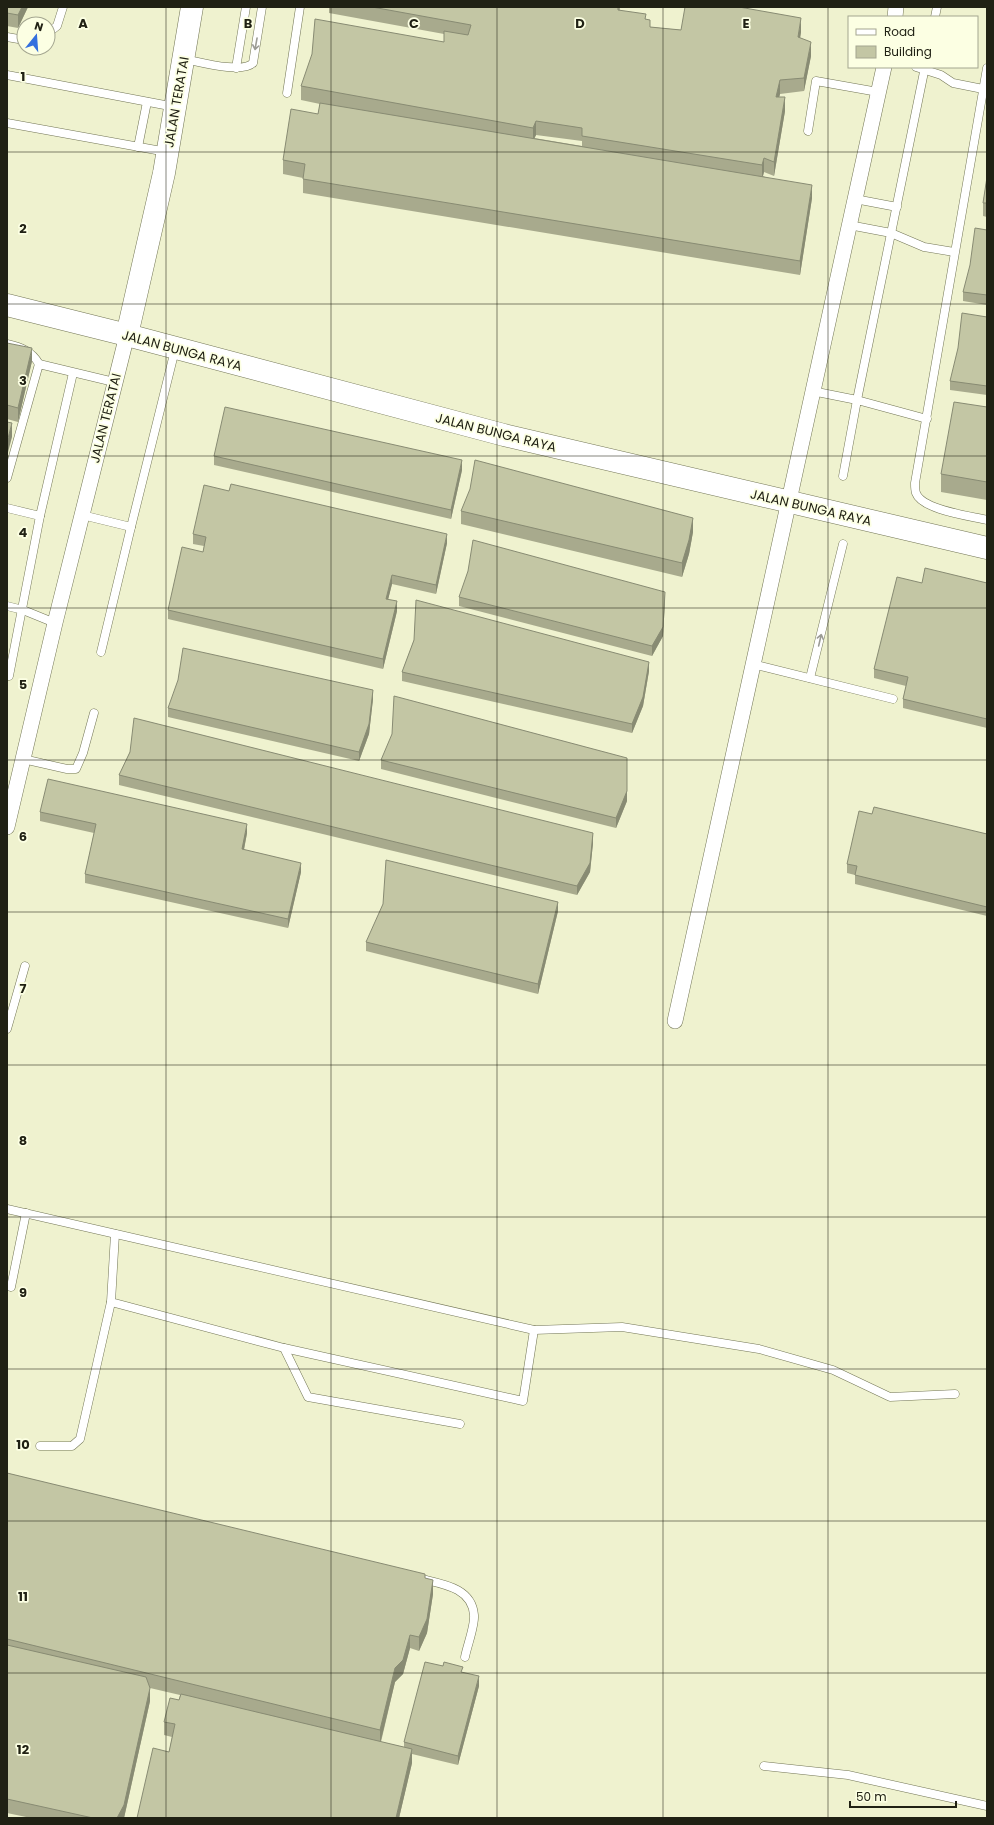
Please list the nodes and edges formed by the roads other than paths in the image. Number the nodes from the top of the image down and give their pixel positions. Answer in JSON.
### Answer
{"nodes":[{"id":1,"x":63,"y":7,"type":"edge"},
{"id":2,"x":192,"y":7,"type":"edge"},
{"id":3,"x":246,"y":7,"type":"edge"},
{"id":4,"x":262,"y":7,"type":"edge"},
{"id":5,"x":300,"y":7,"type":"edge"},
{"id":6,"x":56,"y":27,"type":"edge"},
{"id":7,"x":184,"y":59,"type":"junction"},
{"id":8,"x":236,"y":68,"type":"junction"},
{"id":9,"x":884,"y":68,"type":"edge"},
{"id":10,"x":925,"y":68,"type":"edge"},
{"id":11,"x":987,"y":68,"type":"edge"},
{"id":12,"x":7,"y":75,"type":"edge"},
{"id":13,"x":983,"y":89,"type":"junction"},
{"id":14,"x":286,"y":92,"type":"dead end"},
{"id":15,"x":878,"y":92,"type":"junction"},
{"id":16,"x":147,"y":102,"type":"junction"},
{"id":17,"x":176,"y":107,"type":"junction"},
{"id":18,"x":7,"y":123,"type":"edge"},
{"id":19,"x":808,"y":131,"type":"dead end"},
{"id":20,"x":138,"y":147,"type":"junction"},
{"id":21,"x":167,"y":152,"type":"junction"},
{"id":22,"x":855,"y":198,"type":"junction"},
{"id":23,"x":897,"y":207,"type":"junction"},
{"id":24,"x":849,"y":225,"type":"junction"},
{"id":25,"x":891,"y":233,"type":"junction"},
{"id":26,"x":954,"y":252,"type":"junction"},
{"id":27,"x":7,"y":305,"type":"edge"},
{"id":28,"x":127,"y":334,"type":"junction"},
{"id":29,"x":7,"y":344,"type":"edge"},
{"id":30,"x":175,"y":348,"type":"junction"},
{"id":31,"x":39,"y":364,"type":"junction"},
{"id":32,"x":72,"y":373,"type":"junction"},
{"id":33,"x":114,"y":382,"type":"junction"},
{"id":34,"x":812,"y":391,"type":"junction"},
{"id":35,"x":857,"y":400,"type":"junction"},
{"id":36,"x":926,"y":419,"type":"junction"},
{"id":37,"x":843,"y":476,"type":"dead end"},
{"id":38,"x":7,"y":478,"type":"edge"},
{"id":39,"x":788,"y":501,"type":"junction"},
{"id":40,"x":7,"y":508,"type":"edge"},
{"id":41,"x":82,"y":515,"type":"junction"},
{"id":42,"x":40,"y":516,"type":"junction"},
{"id":43,"x":987,"y":520,"type":"edge"},
{"id":44,"x":131,"y":527,"type":"junction"},
{"id":45,"x":843,"y":544,"type":"dead end"},
{"id":46,"x":987,"y":548,"type":"edge"},
{"id":47,"x":7,"y":606,"type":"edge"},
{"id":48,"x":23,"y":610,"type":"junction"},
{"id":49,"x":55,"y":623,"type":"junction"},
{"id":50,"x":101,"y":652,"type":"dead end"},
{"id":51,"x":752,"y":664,"type":"junction"},
{"id":52,"x":9,"y":676,"type":"dead end"},
{"id":53,"x":810,"y":678,"type":"junction"},
{"id":54,"x":894,"y":699,"type":"dead end"},
{"id":55,"x":94,"y":713,"type":"dead end"},
{"id":56,"x":23,"y":759,"type":"junction"},
{"id":57,"x":7,"y":827,"type":"edge"},
{"id":58,"x":25,"y":966,"type":"dead end"},
{"id":59,"x":11,"y":1003,"type":"edge"},
{"id":60,"x":675,"y":1021,"type":"dead end"},
{"id":61,"x":7,"y":1029,"type":"edge"},
{"id":62,"x":7,"y":1208,"type":"edge"},
{"id":63,"x":26,"y":1213,"type":"junction"},
{"id":64,"x":115,"y":1234,"type":"junction"},
{"id":65,"x":11,"y":1287,"type":"dead end"},
{"id":66,"x":111,"y":1302,"type":"junction"},
{"id":67,"x":534,"y":1330,"type":"junction"},
{"id":68,"x":284,"y":1348,"type":"junction"},
{"id":69,"x":955,"y":1394,"type":"dead end"},
{"id":70,"x":460,"y":1424,"type":"dead end"},
{"id":71,"x":40,"y":1446,"type":"dead end"},
{"id":72,"x":411,"y":1576,"type":"edge"},
{"id":73,"x":465,"y":1657,"type":"dead end"},
{"id":74,"x":764,"y":1766,"type":"dead end"},
{"id":75,"x":987,"y":1806,"type":"edge"}],
"edges":[{"from":1,"to":6,"type":"lane"},
{"from":2,"to":7,"type":"street","name":"JALAN TERATAI"},
{"from":3,"to":8,"type":"lane"},
{"from":4,"to":8,"type":"lane","one_way":true},
{"from":5,"to":14,"type":"lane"},
{"from":7,"to":8,"type":"lane"},
{"from":7,"to":17,"type":"street","name":"JALAN TERATAI"},
{"from":9,"to":15,"type":"street"},
{"from":10,"to":13,"type":"lane"},
{"from":10,"to":23,"type":"lane"},
{"from":11,"to":13,"type":"lane"},
{"from":12,"to":16,"type":"lane"},
{"from":13,"to":26,"type":"lane"},
{"from":15,"to":19,"type":"lane"},
{"from":15,"to":22,"type":"street"},
{"from":16,"to":17,"type":"lane"},
{"from":16,"to":20,"type":"lane"},
{"from":17,"to":21,"type":"street","name":"JALAN TERATAI"},
{"from":18,"to":20,"type":"lane"},
{"from":20,"to":21,"type":"lane"},
{"from":21,"to":28,"type":"street","name":"JALAN TERATAI"},
{"from":22,"to":23,"type":"lane"},
{"from":22,"to":24,"type":"street"},
{"from":23,"to":25,"type":"lane"},
{"from":24,"to":25,"type":"lane"},
{"from":24,"to":34,"type":"street"},
{"from":25,"to":26,"type":"lane"},
{"from":25,"to":35,"type":"lane"},
{"from":26,"to":36,"type":"lane"},
{"from":27,"to":28,"type":"street","name":"JALAN BUNGA RAYA"},
{"from":28,"to":30,"type":"street","name":"JALAN BUNGA RAYA"},
{"from":28,"to":33,"type":"street","name":"JALAN TERATAI"},
{"from":29,"to":31,"type":"lane"},
{"from":30,"to":39,"type":"street","name":"JALAN BUNGA RAYA"},
{"from":30,"to":44,"type":"lane"},
{"from":31,"to":32,"type":"lane"},
{"from":31,"to":38,"type":"lane"},
{"from":32,"to":33,"type":"lane"},
{"from":32,"to":42,"type":"lane"},
{"from":33,"to":41,"type":"street","name":"JALAN TERATAI"},
{"from":34,"to":35,"type":"lane"},
{"from":34,"to":39,"type":"street"},
{"from":35,"to":36,"type":"lane"},
{"from":35,"to":37,"type":"lane"},
{"from":36,"to":43,"type":"lane"},
{"from":39,"to":46,"type":"street","name":"JALAN BUNGA RAYA"},
{"from":39,"to":51,"type":"street"},
{"from":40,"to":42,"type":"lane"},
{"from":41,"to":44,"type":"lane"},
{"from":41,"to":49,"type":"street","name":"JALAN TERATAI"},
{"from":42,"to":48,"type":"lane"},
{"from":44,"to":50,"type":"lane"},
{"from":53,"to":45,"type":"lane","one_way":true},
{"from":47,"to":48,"type":"lane"},
{"from":48,"to":49,"type":"lane"},
{"from":48,"to":52,"type":"lane"},
{"from":49,"to":56,"type":"street","name":"JALAN TERATAI"},
{"from":51,"to":53,"type":"lane"},
{"from":51,"to":60,"type":"street"},
{"from":53,"to":54,"type":"lane"},
{"from":55,"to":56,"type":"lane"},
{"from":56,"to":57,"type":"street","name":"JALAN TERATAI"},
{"from":58,"to":59,"type":"lane"},
{"from":59,"to":61,"type":"lane"},
{"from":62,"to":63,"type":"lane"},
{"from":63,"to":64,"type":"lane"},
{"from":63,"to":65,"type":"lane"},
{"from":64,"to":66,"type":"lane"},
{"from":64,"to":67,"type":"lane"},
{"from":66,"to":68,"type":"lane"},
{"from":66,"to":71,"type":"lane"},
{"from":67,"to":68,"type":"lane"},
{"from":67,"to":69,"type":"lane"},
{"from":68,"to":70,"type":"lane"},
{"from":72,"to":73,"type":"lane"},
{"from":74,"to":75,"type":"lane"}]}
